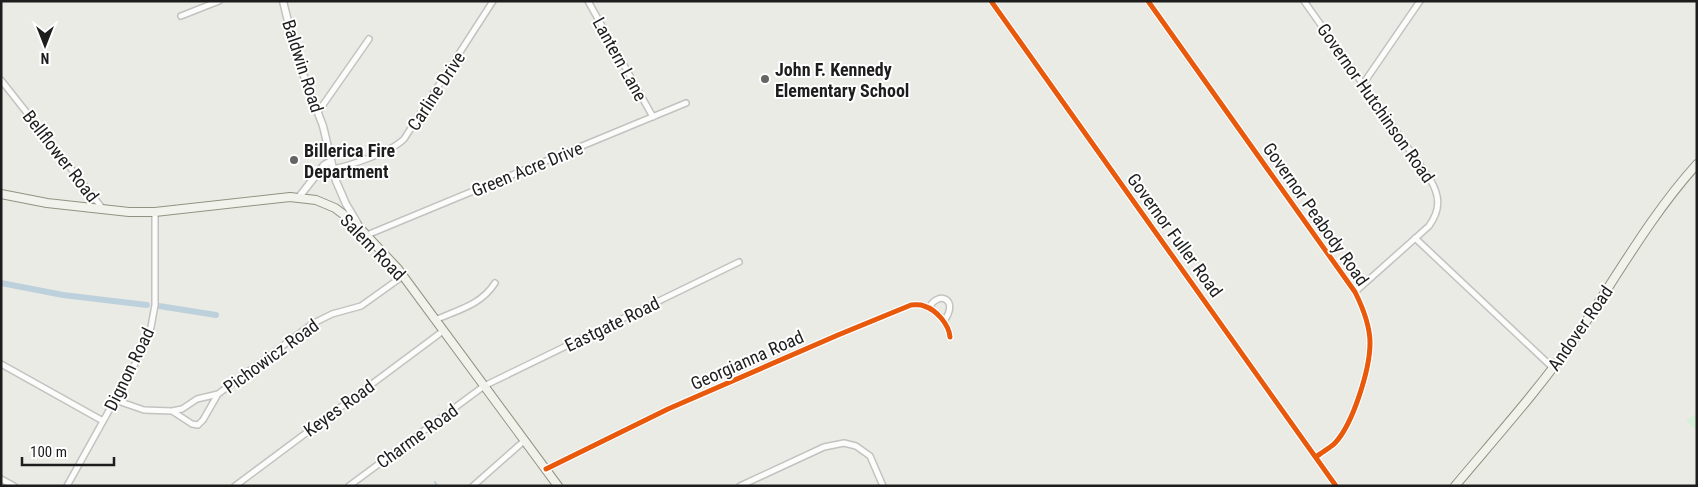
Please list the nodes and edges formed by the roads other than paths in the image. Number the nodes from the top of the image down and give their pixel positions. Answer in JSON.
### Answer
{"nodes":[{"id":1,"x":218,"y":1,"type":"edge"},
{"id":2,"x":283,"y":1,"type":"edge"},
{"id":3,"x":493,"y":1,"type":"edge"},
{"id":4,"x":588,"y":1,"type":"edge"},
{"id":5,"x":991,"y":1,"type":"edge"},
{"id":6,"x":1148,"y":1,"type":"edge"},
{"id":7,"x":1304,"y":1,"type":"edge"},
{"id":8,"x":1420,"y":1,"type":"edge"},
{"id":9,"x":182,"y":16,"type":"dead end"},
{"id":10,"x":369,"y":39,"type":"dead end"},
{"id":11,"x":1,"y":80,"type":"edge"},
{"id":12,"x":1363,"y":84,"type":"junction"},
{"id":13,"x":686,"y":103,"type":"dead end"},
{"id":14,"x":318,"y":112,"type":"junction"},
{"id":15,"x":653,"y":117,"type":"junction"},
{"id":16,"x":331,"y":161,"type":"junction"},
{"id":17,"x":1697,"y":164,"type":"edge"},
{"id":18,"x":333,"y":169,"type":"junction"},
{"id":19,"x":1,"y":194,"type":"edge"},
{"id":20,"x":299,"y":197,"type":"junction"},
{"id":21,"x":103,"y":209,"type":"junction"},
{"id":22,"x":155,"y":212,"type":"junction"},
{"id":23,"x":365,"y":234,"type":"junction"},
{"id":24,"x":1416,"y":238,"type":"junction"},
{"id":25,"x":739,"y":262,"type":"dead end"},
{"id":26,"x":403,"y":276,"type":"junction"},
{"id":27,"x":495,"y":283,"type":"dead end"},
{"id":28,"x":1355,"y":292,"type":"junction"},
{"id":29,"x":929,"y":308,"type":"junction"},
{"id":30,"x":435,"y":320,"type":"junction"},
{"id":31,"x":944,"y":321,"type":"junction"},
{"id":32,"x":444,"y":331,"type":"junction"},
{"id":33,"x":950,"y":337,"type":"dead end"},
{"id":34,"x":1,"y":364,"type":"edge"},
{"id":35,"x":1553,"y":368,"type":"junction"},
{"id":36,"x":484,"y":386,"type":"junction"},
{"id":37,"x":218,"y":394,"type":"junction"},
{"id":38,"x":115,"y":400,"type":"junction"},
{"id":39,"x":172,"y":411,"type":"junction"},
{"id":40,"x":103,"y":421,"type":"junction"},
{"id":41,"x":524,"y":440,"type":"junction"},
{"id":42,"x":1316,"y":457,"type":"junction"},
{"id":43,"x":546,"y":469,"type":"junction"},
{"id":44,"x":1,"y":479,"type":"edge"},
{"id":45,"x":744,"y":485,"type":"edge"},
{"id":46,"x":14,"y":486,"type":"edge"},
{"id":47,"x":67,"y":486,"type":"edge"},
{"id":48,"x":234,"y":486,"type":"edge"},
{"id":49,"x":349,"y":486,"type":"edge"},
{"id":50,"x":473,"y":486,"type":"edge"},
{"id":51,"x":558,"y":486,"type":"edge"},
{"id":52,"x":883,"y":486,"type":"edge"},
{"id":53,"x":1336,"y":486,"type":"edge"},
{"id":54,"x":1455,"y":486,"type":"edge"}],
"edges":[{"from":1,"to":9,"type":"street"},
{"from":2,"to":14,"type":"street","name":"Baldwin Road"},
{"from":3,"to":18,"type":"street","name":"Carline Drive"},
{"from":4,"to":15,"type":"street","name":"Lantern Lane"},
{"from":5,"to":42,"type":"street","name":"Governor Fuller Road"},
{"from":6,"to":28,"type":"street","name":"Governor Peabody Road"},
{"from":7,"to":12,"type":"street","name":"Governor Hutchinson Road"},
{"from":8,"to":12,"type":"street"},
{"from":10,"to":14,"type":"street"},
{"from":11,"to":21,"type":"street","name":"Bellflower Road"},
{"from":12,"to":24,"type":"street","name":"Governor Hutchinson Road"},
{"from":13,"to":15,"type":"street","name":"Green Acre Drive"},
{"from":14,"to":16,"type":"street","name":"Baldwin Road"},
{"from":15,"to":23,"type":"street","name":"Green Acre Drive"},
{"from":16,"to":18,"type":"street","name":"Baldwin Road"},
{"from":16,"to":20,"type":"street"},
{"from":17,"to":35,"type":"main road","name":"Andover Road"},
{"from":18,"to":23,"type":"street","name":"Baldwin Road"},
{"from":19,"to":21,"type":"main road","name":"Salem Road"},
{"from":20,"to":22,"type":"main road","name":"Salem Road"},
{"from":20,"to":23,"type":"main road","name":"Salem Road"},
{"from":21,"to":22,"type":"main road","name":"Salem Road"},
{"from":22,"to":38,"type":"street","name":"Dignon Road"},
{"from":23,"to":26,"type":"main road","name":"Salem Road"},
{"from":24,"to":28,"type":"street","name":"Governor Hutchinson Road"},
{"from":24,"to":35,"type":"street"},
{"from":25,"to":36,"type":"street","name":"Eastgate Road"},
{"from":26,"to":30,"type":"main road","name":"Salem Road"},
{"from":26,"to":37,"type":"street","name":"Pichowicz Road"},
{"from":27,"to":30,"type":"street"},
{"from":28,"to":42,"type":"street","name":"Governor Peabody Road"},
{"from":29,"to":31,"type":"street","name":"Georgianna Road"},
{"from":29,"to":31,"type":"street","name":"Georgianna Road"},
{"from":29,"to":43,"type":"street","name":"Georgianna Road"},
{"from":30,"to":32,"type":"main road","name":"Salem Road"},
{"from":31,"to":33,"type":"street","name":"Georgianna Road"},
{"from":32,"to":36,"type":"main road","name":"Salem Road"},
{"from":32,"to":48,"type":"street","name":"Keyes Road"},
{"from":34,"to":40,"type":"street"},
{"from":35,"to":54,"type":"main road","name":"Andover Road"},
{"from":36,"to":41,"type":"main road","name":"Salem Road"},
{"from":36,"to":49,"type":"street","name":"Charme Road"},
{"from":37,"to":39,"type":"street","name":"Pichowicz Road"},
{"from":37,"to":39,"type":"street","name":"Pichowicz Road"},
{"from":38,"to":39,"type":"street","name":"Pichowicz Road"},
{"from":38,"to":40,"type":"street","name":"Dignon Road"},
{"from":40,"to":47,"type":"street","name":"Dignon Road"},
{"from":41,"to":43,"type":"main road","name":"Salem Road"},
{"from":41,"to":50,"type":"street"},
{"from":42,"to":53,"type":"street","name":"Governor Fuller Road"},
{"from":43,"to":51,"type":"main road","name":"Salem Road"},
{"from":44,"to":46,"type":"street"},
{"from":45,"to":52,"type":"street"}]}
